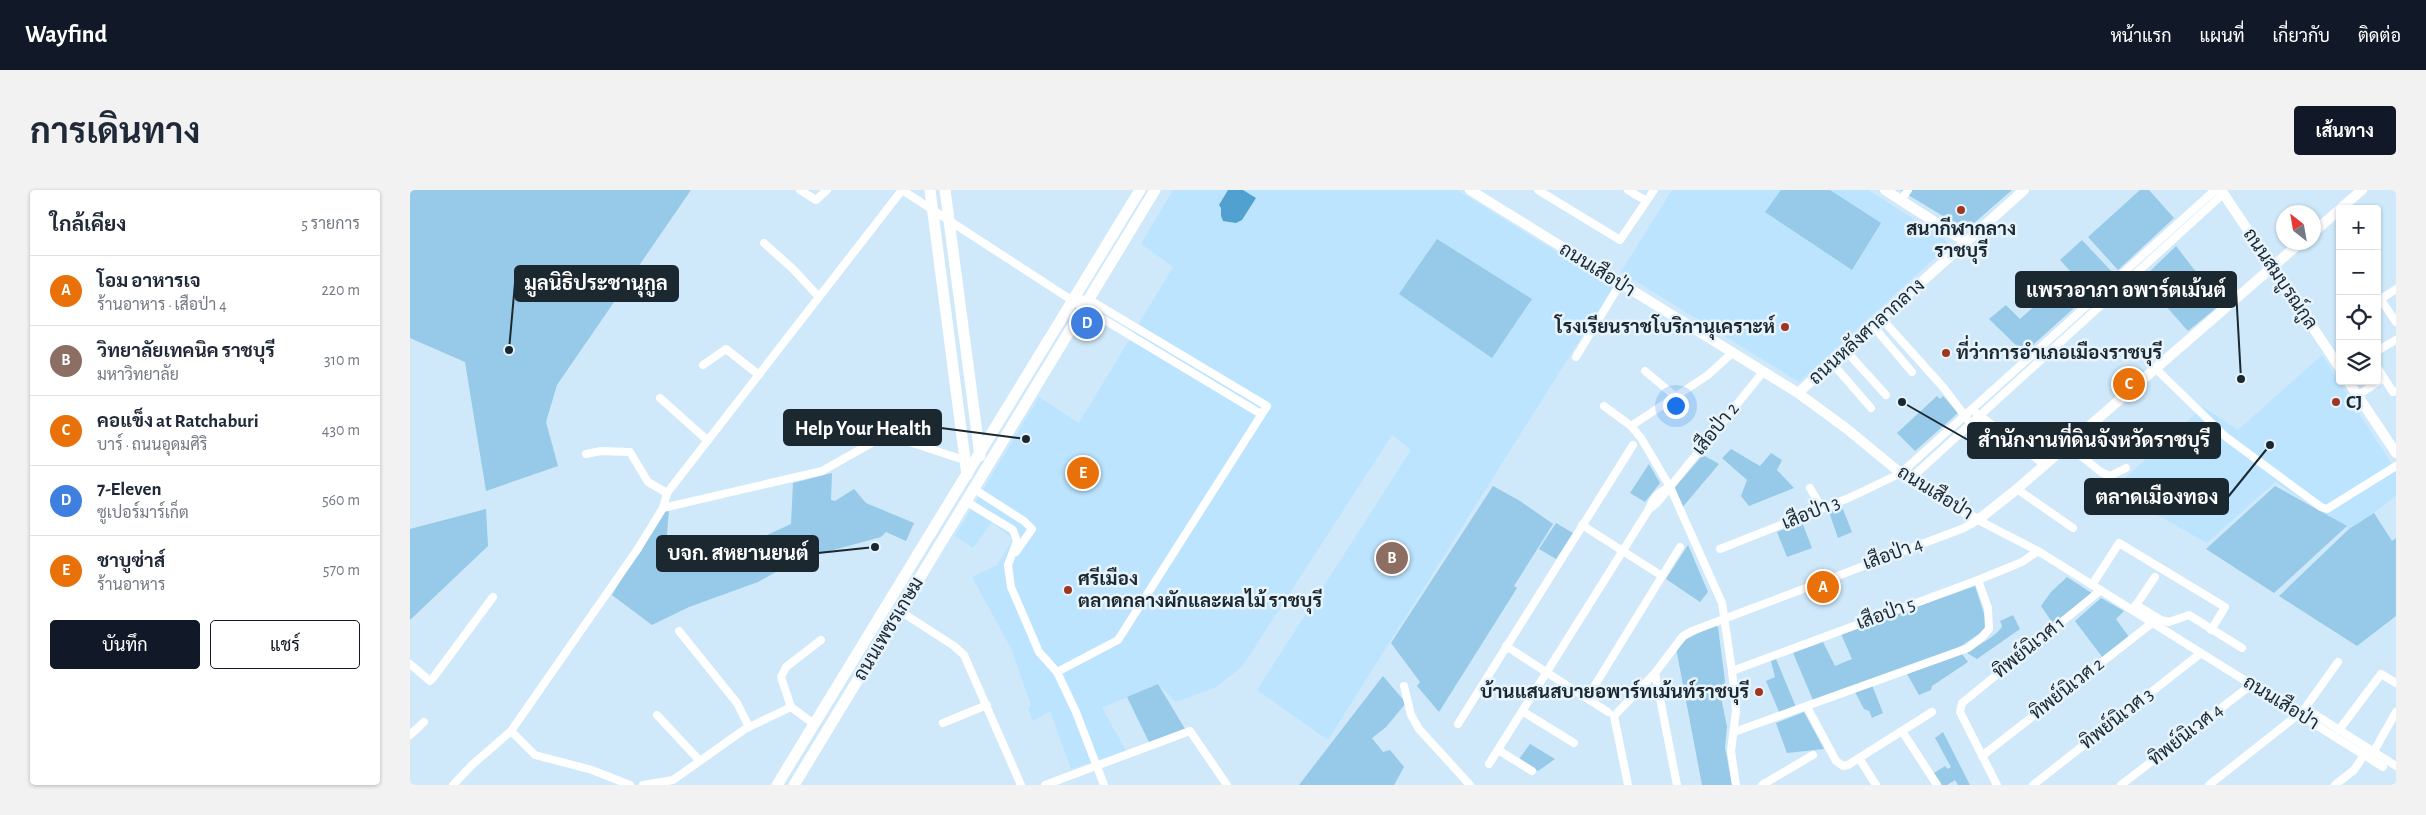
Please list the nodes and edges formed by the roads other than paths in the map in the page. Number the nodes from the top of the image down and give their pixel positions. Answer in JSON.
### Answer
{"nodes":[{"id":1,"x":800,"y":190,"type":"edge"},
{"id":2,"x":826,"y":190,"type":"edge"},
{"id":3,"x":902,"y":190,"type":"edge"},
{"id":4,"x":930,"y":190,"type":"edge"},
{"id":5,"x":945,"y":190,"type":"edge"},
{"id":6,"x":1140,"y":190,"type":"edge"},
{"id":7,"x":1155,"y":190,"type":"edge"},
{"id":8,"x":1470,"y":190,"type":"edge"},
{"id":9,"x":1538,"y":190,"type":"edge"},
{"id":10,"x":1628,"y":190,"type":"edge"},
{"id":11,"x":1654,"y":190,"type":"edge"},
{"id":12,"x":1885,"y":190,"type":"edge"},
{"id":13,"x":1908,"y":190,"type":"edge"},
{"id":14,"x":2024,"y":190,"type":"edge"},
{"id":15,"x":2362,"y":190,"type":"edge"},
{"id":16,"x":2220,"y":191,"type":"edge"},
{"id":17,"x":1901,"y":200,"type":"junction"},
{"id":18,"x":1646,"y":201,"type":"junction"},
{"id":19,"x":2345,"y":205,"type":"edge"},
{"id":20,"x":932,"y":208,"type":"junction"},
{"id":21,"x":2336,"y":213,"type":"edge"},
{"id":22,"x":949,"y":221,"type":"junction"},
{"id":23,"x":2321,"y":226,"type":"edge"},
{"id":24,"x":1966,"y":242,"type":"junction"},
{"id":25,"x":764,"y":243,"type":"dead end"},
{"id":26,"x":2293,"y":250,"type":"edge"},
{"id":27,"x":2272,"y":268,"type":"junction"},
{"id":28,"x":1620,"y":284,"type":"junction"},
{"id":29,"x":2396,"y":289,"type":"edge"},
{"id":30,"x":818,"y":296,"type":"junction"},
{"id":31,"x":2381,"y":296,"type":"edge"},
{"id":32,"x":2381,"y":300,"type":"edge"},
{"id":33,"x":1073,"y":301,"type":"junction"},
{"id":34,"x":1086,"y":303,"type":"junction"},
{"id":35,"x":1881,"y":318,"type":"junction"},
{"id":36,"x":2396,"y":322,"type":"edge"},
{"id":37,"x":1873,"y":326,"type":"junction"},
{"id":38,"x":2396,"y":340,"type":"edge"},
{"id":39,"x":2381,"y":349,"type":"edge"},
{"id":40,"x":1846,"y":351,"type":"junction"},
{"id":41,"x":1731,"y":354,"type":"junction"},
{"id":42,"x":1576,"y":357,"type":"dead end"},
{"id":43,"x":2336,"y":362,"type":"edge"},
{"id":44,"x":1832,"y":364,"type":"junction"},
{"id":45,"x":703,"y":365,"type":"dead end"},
{"id":46,"x":1200,"y":366,"type":"junction"},
{"id":47,"x":2155,"y":368,"type":"junction"},
{"id":48,"x":1645,"y":371,"type":"dead end"},
{"id":49,"x":1762,"y":372,"type":"junction"},
{"id":50,"x":1912,"y":372,"type":"dead end"},
{"id":51,"x":2381,"y":373,"type":"edge"},
{"id":52,"x":1196,"y":374,"type":"junction"},
{"id":53,"x":759,"y":375,"type":"junction"},
{"id":54,"x":2384,"y":378,"type":"junction"},
{"id":55,"x":2351,"y":385,"type":"edge"},
{"id":56,"x":2396,"y":391,"type":"edge"},
{"id":57,"x":1798,"y":393,"type":"junction"},
{"id":58,"x":1886,"y":394,"type":"dead end"},
{"id":59,"x":2358,"y":395,"type":"junction"},
{"id":60,"x":1676,"y":397,"type":"junction"},
{"id":61,"x":660,"y":398,"type":"dead end"},
{"id":62,"x":1604,"y":406,"type":"dead end"},
{"id":63,"x":1871,"y":408,"type":"dead end"},
{"id":64,"x":1972,"y":409,"type":"junction"},
{"id":65,"x":1261,"y":414,"type":"junction"},
{"id":66,"x":1965,"y":416,"type":"junction"},
{"id":67,"x":1978,"y":416,"type":"junction"},
{"id":68,"x":1971,"y":423,"type":"junction"},
{"id":69,"x":1631,"y":426,"type":"junction"},
{"id":70,"x":707,"y":440,"type":"junction"},
{"id":71,"x":2066,"y":444,"type":"junction"},
{"id":72,"x":1633,"y":445,"type":"dead end"},
{"id":73,"x":979,"y":453,"type":"junction"},
{"id":74,"x":2396,"y":453,"type":"edge"},
{"id":75,"x":586,"y":454,"type":"dead end"},
{"id":76,"x":964,"y":460,"type":"junction"},
{"id":77,"x":2044,"y":464,"type":"junction"},
{"id":78,"x":2396,"y":466,"type":"edge"},
{"id":79,"x":2126,"y":468,"type":"dead end"},
{"id":80,"x":966,"y":473,"type":"junction"},
{"id":81,"x":1901,"y":473,"type":"junction"},
{"id":82,"x":983,"y":475,"type":"junction"},
{"id":83,"x":1909,"y":480,"type":"junction"},
{"id":84,"x":1670,"y":487,"type":"junction"},
{"id":85,"x":1810,"y":488,"type":"dead end"},
{"id":86,"x":974,"y":489,"type":"junction"},
{"id":87,"x":2017,"y":490,"type":"junction"},
{"id":88,"x":667,"y":493,"type":"junction"},
{"id":89,"x":967,"y":502,"type":"junction"},
{"id":90,"x":663,"y":508,"type":"junction"},
{"id":91,"x":1822,"y":508,"type":"junction"},
{"id":92,"x":1978,"y":520,"type":"junction"},
{"id":93,"x":1582,"y":525,"type":"junction"},
{"id":94,"x":2073,"y":528,"type":"dead end"},
{"id":95,"x":1680,"y":547,"type":"dead end"},
{"id":96,"x":1623,"y":549,"type":"junction"},
{"id":97,"x":1720,"y":549,"type":"dead end"},
{"id":98,"x":2038,"y":551,"type":"junction"},
{"id":99,"x":1012,"y":554,"type":"junction"},
{"id":100,"x":1662,"y":576,"type":"junction"},
{"id":101,"x":2155,"y":577,"type":"dead end"},
{"id":102,"x":1978,"y":580,"type":"junction"},
{"id":103,"x":2092,"y":585,"type":"junction"},
{"id":104,"x":2101,"y":590,"type":"junction"},
{"id":105,"x":493,"y":597,"type":"dead end"},
{"id":106,"x":2134,"y":607,"type":"junction"},
{"id":107,"x":900,"y":611,"type":"junction"},
{"id":108,"x":1724,"y":617,"type":"junction"},
{"id":109,"x":2152,"y":623,"type":"junction"},
{"id":110,"x":2211,"y":630,"type":"junction"},
{"id":111,"x":679,"y":631,"type":"dead end"},
{"id":112,"x":821,"y":640,"type":"dead end"},
{"id":113,"x":1506,"y":646,"type":"junction"},
{"id":114,"x":2242,"y":648,"type":"dead end"},
{"id":115,"x":2201,"y":653,"type":"junction"},
{"id":116,"x":2338,"y":662,"type":"dead end"},
{"id":117,"x":410,"y":664,"type":"edge"},
{"id":118,"x":1732,"y":671,"type":"junction"},
{"id":119,"x":1057,"y":672,"type":"junction"},
{"id":120,"x":1546,"y":672,"type":"junction"},
{"id":121,"x":1655,"y":673,"type":"junction"},
{"id":122,"x":2396,"y":683,"type":"edge"},
{"id":123,"x":2251,"y":685,"type":"junction"},
{"id":124,"x":1404,"y":686,"type":"dead end"},
{"id":125,"x":1587,"y":698,"type":"junction"},
{"id":126,"x":987,"y":705,"type":"junction"},
{"id":127,"x":791,"y":707,"type":"junction"},
{"id":128,"x":1807,"y":707,"type":"junction"},
{"id":129,"x":1522,"y":711,"type":"junction"},
{"id":130,"x":1608,"y":712,"type":"dead end"},
{"id":131,"x":1932,"y":712,"type":"dead end"},
{"id":132,"x":2396,"y":712,"type":"edge"},
{"id":133,"x":2299,"y":714,"type":"junction"},
{"id":134,"x":656,"y":715,"type":"dead end"},
{"id":135,"x":424,"y":722,"type":"dead end"},
{"id":136,"x":943,"y":723,"type":"dead end"},
{"id":137,"x":814,"y":724,"type":"junction"},
{"id":138,"x":1458,"y":724,"type":"dead end"},
{"id":139,"x":749,"y":727,"type":"junction"},
{"id":140,"x":1902,"y":730,"type":"junction"},
{"id":141,"x":2339,"y":730,"type":"junction"},
{"id":142,"x":511,"y":731,"type":"junction"},
{"id":143,"x":1734,"y":732,"type":"junction"},
{"id":144,"x":410,"y":735,"type":"edge"},
{"id":145,"x":1574,"y":743,"type":"dead end"},
{"id":146,"x":1498,"y":750,"type":"junction"},
{"id":147,"x":2374,"y":751,"type":"junction"},
{"id":148,"x":1813,"y":755,"type":"dead end"},
{"id":149,"x":2364,"y":755,"type":"junction"},
{"id":150,"x":1982,"y":756,"type":"junction"},
{"id":151,"x":1858,"y":758,"type":"junction"},
{"id":152,"x":700,"y":760,"type":"junction"},
{"id":153,"x":1489,"y":764,"type":"dead end"},
{"id":154,"x":1096,"y":765,"type":"junction"},
{"id":155,"x":2396,"y":766,"type":"edge"},
{"id":156,"x":2383,"y":767,"type":"dead end"},
{"id":157,"x":1532,"y":772,"type":"dead end"},
{"id":158,"x":453,"y":785,"type":"edge"},
{"id":159,"x":630,"y":785,"type":"edge"},
{"id":160,"x":643,"y":785,"type":"edge"},
{"id":161,"x":777,"y":785,"type":"edge"},
{"id":162,"x":794,"y":785,"type":"edge"},
{"id":163,"x":1021,"y":785,"type":"edge"},
{"id":164,"x":1045,"y":785,"type":"edge"},
{"id":165,"x":1104,"y":785,"type":"edge"},
{"id":166,"x":1227,"y":785,"type":"edge"},
{"id":167,"x":1470,"y":785,"type":"edge"},
{"id":168,"x":1628,"y":785,"type":"edge"},
{"id":169,"x":1677,"y":785,"type":"edge"},
{"id":170,"x":1736,"y":785,"type":"edge"},
{"id":171,"x":1762,"y":785,"type":"edge"},
{"id":172,"x":1876,"y":785,"type":"edge"},
{"id":173,"x":1937,"y":785,"type":"edge"},
{"id":174,"x":1997,"y":785,"type":"edge"},
{"id":175,"x":2033,"y":785,"type":"edge"},
{"id":176,"x":2121,"y":785,"type":"edge"},
{"id":177,"x":2209,"y":785,"type":"edge"},
{"id":178,"x":2335,"y":785,"type":"edge"}],
"edges":[{"from":1,"to":2,"type":"street"},
{"from":3,"to":20,"type":"street"},
{"from":3,"to":30,"type":"street"},
{"from":4,"to":20,"type":"main road"},
{"from":5,"to":22,"type":"main road"},
{"from":6,"to":33,"type":"main road","name":"ถนนเพชรเกษม"},
{"from":7,"to":34,"type":"main road","name":"ถนนเพชรเกษม"},
{"from":8,"to":28,"type":"street","name":"ถนนเสือป่า"},
{"from":9,"to":18,"type":"street"},
{"from":10,"to":18,"type":"street"},
{"from":11,"to":18,"type":"street"},
{"from":12,"to":17,"type":"street"},
{"from":13,"to":17,"type":"street"},
{"from":14,"to":24,"type":"street","name":"ถนนหลังศาลากลาง"},
{"from":15,"to":19,"type":"street"},
{"from":16,"to":27,"type":"street","name":"ถนนสมบูรณ์กูล"},
{"from":16,"to":64,"type":"street","name":"เสือป่า 3"},
{"from":16,"to":67,"type":"street"},
{"from":17,"to":24,"type":"street"},
{"from":20,"to":22,"type":"street"},
{"from":20,"to":76,"type":"main road"},
{"from":21,"to":23,"type":"street"},
{"from":22,"to":33,"type":"street"},
{"from":22,"to":73,"type":"main road"},
{"from":24,"to":35,"type":"street","name":"ถนนหลังศาลากลาง"},
{"from":25,"to":30,"type":"street"},
{"from":26,"to":27,"type":"street"},
{"from":27,"to":43,"type":"street","name":"ถนนสมบูรณ์กูล"},
{"from":27,"to":47,"type":"street"},
{"from":28,"to":41,"type":"street","name":"ถนนเสือป่า"},
{"from":28,"to":42,"type":"street"},
{"from":29,"to":31,"type":"street"},
{"from":30,"to":53,"type":"street"},
{"from":32,"to":36,"type":"street"},
{"from":33,"to":34,"type":"street"},
{"from":33,"to":73,"type":"main road","name":"ถนนเพชรเกษม"},
{"from":34,"to":46,"type":"street"},
{"from":34,"to":52,"type":"street"},
{"from":34,"to":82,"type":"main road","name":"ถนนเพชรเกษม"},
{"from":35,"to":37,"type":"street","name":"ถนนหลังศาลากลาง"},
{"from":35,"to":66,"type":"street"},
{"from":37,"to":40,"type":"street","name":"ถนนหลังศาลากลาง"},
{"from":37,"to":50,"type":"street"},
{"from":38,"to":39,"type":"street"},
{"from":40,"to":44,"type":"street","name":"ถนนหลังศาลากลาง"},
{"from":40,"to":58,"type":"street"},
{"from":41,"to":49,"type":"street","name":"ถนนเสือป่า"},
{"from":41,"to":60,"type":"street"},
{"from":44,"to":57,"type":"street","name":"ถนนหลังศาลากลาง"},
{"from":44,"to":63,"type":"street"},
{"from":45,"to":53,"type":"street"},
{"from":46,"to":52,"type":"street"},
{"from":46,"to":65,"type":"street"},
{"from":47,"to":71,"type":"street"},
{"from":47,"to":78,"type":"street"},
{"from":48,"to":60,"type":"street"},
{"from":49,"to":57,"type":"street","name":"ถนนเสือป่า"},
{"from":49,"to":84,"type":"street","name":"เสือป่า 2"},
{"from":51,"to":54,"type":"street"},
{"from":52,"to":65,"type":"street"},
{"from":53,"to":70,"type":"street"},
{"from":54,"to":56,"type":"street"},
{"from":54,"to":59,"type":"street"},
{"from":55,"to":59,"type":"street"},
{"from":57,"to":81,"type":"street","name":"ถนนเสือป่า"},
{"from":59,"to":74,"type":"street"},
{"from":60,"to":69,"type":"street"},
{"from":61,"to":70,"type":"street"},
{"from":62,"to":69,"type":"street"},
{"from":64,"to":66,"type":"street","name":"เสือป่า 3"},
{"from":64,"to":67,"type":"street"},
{"from":65,"to":119,"type":"street"},
{"from":66,"to":68,"type":"street"},
{"from":66,"to":81,"type":"street","name":"เสือป่า 3"},
{"from":67,"to":68,"type":"street"},
{"from":67,"to":77,"type":"street"},
{"from":68,"to":83,"type":"street"},
{"from":69,"to":84,"type":"street"},
{"from":70,"to":88,"type":"street"},
{"from":71,"to":77,"type":"street"},
{"from":71,"to":79,"type":"street"},
{"from":72,"to":93,"type":"street"},
{"from":73,"to":80,"type":"main road","name":"ถนนเพชรเกษม"},
{"from":73,"to":82,"type":"main road"},
{"from":75,"to":88,"type":"street"},
{"from":76,"to":80,"type":"main road"},
{"from":76,"to":90,"type":"street"},
{"from":77,"to":87,"type":"street"},
{"from":80,"to":86,"type":"main road"},
{"from":80,"to":137,"type":"main road","name":"ถนนเพชรเกษม"},
{"from":81,"to":83,"type":"street","name":"ถนนเสือป่า"},
{"from":81,"to":91,"type":"street","name":"เสือป่า 3"},
{"from":82,"to":86,"type":"main road","name":"ถนนเพชรเกษม"},
{"from":83,"to":92,"type":"street","name":"ถนนเสือป่า"},
{"from":84,"to":96,"type":"street","name":"เสือป่า 2"},
{"from":84,"to":108,"type":"street"},
{"from":85,"to":91,"type":"street"},
{"from":86,"to":89,"type":"main road","name":"ถนนเพชรเกษม"},
{"from":86,"to":99,"type":"street"},
{"from":87,"to":92,"type":"street"},
{"from":87,"to":94,"type":"street"},
{"from":88,"to":90,"type":"street"},
{"from":89,"to":99,"type":"street"},
{"from":89,"to":107,"type":"main road","name":"ถนนเพชรเกษม"},
{"from":90,"to":142,"type":"street"},
{"from":91,"to":97,"type":"street","name":"เสือป่า 3"},
{"from":92,"to":98,"type":"street","name":"ถนนเสือป่า"},
{"from":92,"to":108,"type":"street","name":"เสือป่า 4"},
{"from":93,"to":96,"type":"street"},
{"from":93,"to":113,"type":"street"},
{"from":95,"to":100,"type":"street"},
{"from":96,"to":100,"type":"street"},
{"from":96,"to":120,"type":"street","name":"เสือป่า 2"},
{"from":98,"to":102,"type":"street","name":"เสือป่า 5"},
{"from":98,"to":103,"type":"street","name":"ถนนเสือป่า"},
{"from":99,"to":119,"type":"street"},
{"from":100,"to":125,"type":"street"},
{"from":101,"to":106,"type":"street"},
{"from":102,"to":118,"type":"street","name":"เสือป่า 5"},
{"from":102,"to":128,"type":"street"},
{"from":103,"to":104,"type":"street","name":"ถนนเสือป่า"},
{"from":103,"to":110,"type":"street"},
{"from":104,"to":106,"type":"street","name":"ถนนเสือป่า"},
{"from":104,"to":150,"type":"street","name":"ทิพย์นิเวศ 1"},
{"from":105,"to":117,"type":"street"},
{"from":106,"to":109,"type":"street","name":"ถนนเสือป่า"},
{"from":106,"to":110,"type":"street"},
{"from":107,"to":126,"type":"street"},
{"from":107,"to":162,"type":"main road","name":"ถนนเพชรเกษม"},
{"from":108,"to":118,"type":"street"},
{"from":108,"to":121,"type":"street","name":"เสือป่า 4"},
{"from":109,"to":115,"type":"street","name":"ถนนเสือป่า"},
{"from":109,"to":150,"type":"street","name":"ทิพย์นิเวศ 2"},
{"from":110,"to":114,"type":"street"},
{"from":111,"to":139,"type":"street"},
{"from":112,"to":127,"type":"street"},
{"from":113,"to":120,"type":"street"},
{"from":113,"to":138,"type":"street"},
{"from":115,"to":123,"type":"street","name":"ถนนเสือป่า"},
{"from":115,"to":175,"type":"street","name":"ทิพย์นิเวศ 3"},
{"from":116,"to":141,"type":"street"},
{"from":118,"to":143,"type":"street"},
{"from":119,"to":154,"type":"street"},
{"from":120,"to":125,"type":"street"},
{"from":120,"to":129,"type":"street","name":"เสือป่า 2"},
{"from":121,"to":168,"type":"street","name":"เสือป่า 4"},
{"from":121,"to":169,"type":"street"},
{"from":122,"to":141,"type":"street"},
{"from":123,"to":133,"type":"street","name":"ถนนเสือป่า"},
{"from":123,"to":176,"type":"street","name":"ทิพย์นิเวศ 4"},
{"from":124,"to":167,"type":"street"},
{"from":125,"to":130,"type":"street"},
{"from":126,"to":136,"type":"street"},
{"from":126,"to":163,"type":"street"},
{"from":127,"to":137,"type":"street"},
{"from":127,"to":139,"type":"street"},
{"from":128,"to":143,"type":"street"},
{"from":128,"to":151,"type":"street"},
{"from":129,"to":145,"type":"street"},
{"from":129,"to":146,"type":"street","name":"เสือป่า 2"},
{"from":131,"to":140,"type":"street"},
{"from":132,"to":147,"type":"street"},
{"from":133,"to":149,"type":"street","name":"ถนนเสือป่า"},
{"from":133,"to":177,"type":"street"},
{"from":134,"to":152,"type":"street"},
{"from":135,"to":144,"type":"street"},
{"from":137,"to":161,"type":"main road","name":"ถนนเพชรเกษม"},
{"from":139,"to":152,"type":"street"},
{"from":140,"to":151,"type":"street"},
{"from":140,"to":173,"type":"street"},
{"from":141,"to":147,"type":"street"},
{"from":142,"to":158,"type":"street"},
{"from":142,"to":159,"type":"street"},
{"from":143,"to":170,"type":"street"},
{"from":146,"to":153,"type":"street","name":"เสือป่า 2"},
{"from":146,"to":157,"type":"street"},
{"from":147,"to":155,"type":"street"},
{"from":148,"to":171,"type":"street"},
{"from":149,"to":156,"type":"street","name":"ถนนเสือป่า"},
{"from":149,"to":178,"type":"street"},
{"from":150,"to":174,"type":"street"},
{"from":151,"to":172,"type":"street"},
{"from":152,"to":160,"type":"street"},
{"from":154,"to":164,"type":"street"},
{"from":154,"to":165,"type":"street"},
{"from":154,"to":166,"type":"street"}]}
